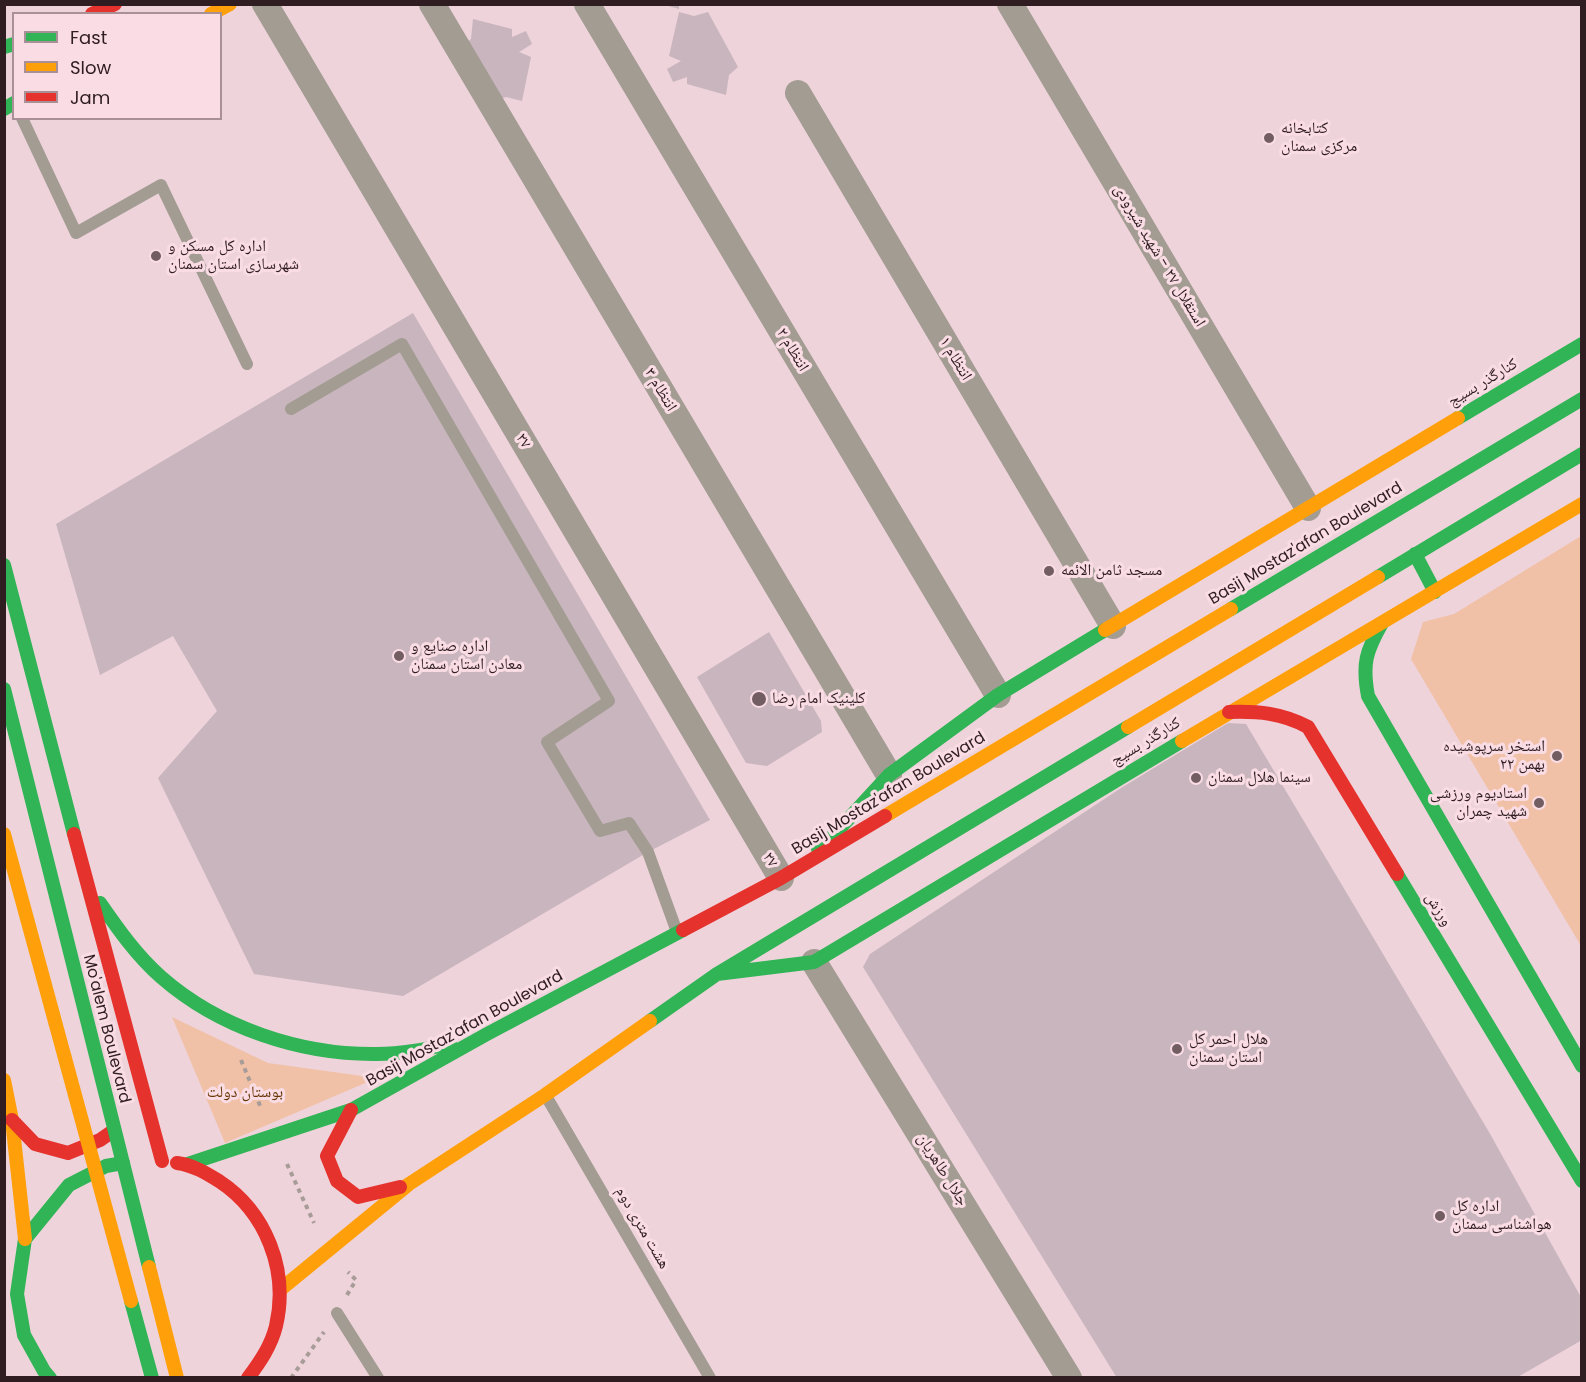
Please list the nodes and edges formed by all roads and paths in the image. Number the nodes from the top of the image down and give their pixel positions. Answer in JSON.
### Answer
{"nodes":[{"id":1,"x":115,"y":4,"type":"edge"},
{"id":2,"x":230,"y":4,"type":"edge"},
{"id":3,"x":264,"y":4,"type":"edge"},
{"id":4,"x":432,"y":4,"type":"edge"},
{"id":5,"x":587,"y":4,"type":"edge"},
{"id":6,"x":1010,"y":4,"type":"edge"},
{"id":7,"x":97,"y":12,"type":"edge"},
{"id":8,"x":215,"y":12,"type":"edge"},
{"id":9,"x":798,"y":93,"type":"dead end"},
{"id":10,"x":23,"y":120,"type":"edge"},
{"id":11,"x":1581,"y":344,"type":"edge"},
{"id":12,"x":247,"y":364,"type":"dead end"},
{"id":13,"x":1581,"y":399,"type":"edge"},
{"id":14,"x":291,"y":409,"type":"dead end"},
{"id":15,"x":1581,"y":454,"type":"edge"},
{"id":16,"x":1581,"y":504,"type":"edge"},
{"id":17,"x":1308,"y":508,"type":"junction"},
{"id":18,"x":1415,"y":554,"type":"junction"},
{"id":19,"x":4,"y":565,"type":"edge"},
{"id":20,"x":1435,"y":592,"type":"junction"},
{"id":21,"x":1382,"y":623,"type":"junction"},
{"id":22,"x":1113,"y":626,"type":"junction"},
{"id":23,"x":4,"y":689,"type":"edge"},
{"id":24,"x":998,"y":695,"type":"junction"},
{"id":25,"x":1229,"y":712,"type":"junction"},
{"id":26,"x":889,"y":775,"type":"junction"},
{"id":27,"x":4,"y":834,"type":"edge"},
{"id":28,"x":781,"y":878,"type":"junction"},
{"id":29,"x":87,"y":885,"type":"junction"},
{"id":30,"x":677,"y":933,"type":"junction"},
{"id":31,"x":814,"y":962,"type":"junction"},
{"id":32,"x":717,"y":974,"type":"junction"},
{"id":33,"x":487,"y":1034,"type":"junction"},
{"id":34,"x":1581,"y":1066,"type":"edge"},
{"id":35,"x":137,"y":1074,"type":"junction"},
{"id":36,"x":4,"y":1080,"type":"edge"},
{"id":37,"x":545,"y":1095,"type":"junction"},
{"id":38,"x":351,"y":1110,"type":"junction"},
{"id":39,"x":12,"y":1120,"type":"junction"},
{"id":40,"x":162,"y":1161,"type":"junction"},
{"id":41,"x":188,"y":1164,"type":"junction"},
{"id":42,"x":1581,"y":1181,"type":"edge"},
{"id":43,"x":409,"y":1184,"type":"junction"},
{"id":44,"x":25,"y":1239,"type":"junction"},
{"id":45,"x":281,"y":1288,"type":"junction"},
{"id":46,"x":17,"y":1294,"type":"junction"},
{"id":47,"x":4,"y":1306,"type":"edge"},
{"id":48,"x":337,"y":1313,"type":"dead end"},
{"id":49,"x":257,"y":1372,"type":"edge"},
{"id":50,"x":50,"y":1377,"type":"edge"},
{"id":51,"x":152,"y":1377,"type":"edge"},
{"id":52,"x":177,"y":1377,"type":"edge"},
{"id":53,"x":248,"y":1377,"type":"edge"},
{"id":54,"x":378,"y":1377,"type":"edge"},
{"id":55,"x":710,"y":1377,"type":"edge"},
{"id":56,"x":1070,"y":1377,"type":"edge"}],
"edges":[{"from":1,"to":7,"type":"main road"},
{"from":2,"to":8,"type":"main road"},
{"from":3,"to":28,"type":"street","name":"۲۷"},
{"from":4,"to":26,"type":"street","name":"انتظام ۳"},
{"from":5,"to":24,"type":"street","name":"انتظام ۲"},
{"from":6,"to":17,"type":"street","name":"استقلال ۲۷ - شهید شیرودی"},
{"from":9,"to":22,"type":"street","name":"انتظام ۱"},
{"from":10,"to":12,"type":"lane"},
{"from":11,"to":17,"type":"main road","name":"کنارگذر بسیج"},
{"from":13,"to":28,"type":"main road","name":"Basij Mostaz'afan Boulevard"},
{"from":14,"to":30,"type":"lane"},
{"from":15,"to":18,"type":"main road"},
{"from":16,"to":20,"type":"main road","name":"کنارگذر بسیج"},
{"from":17,"to":22,"type":"main road","name":"کنارگذر بسیج"},
{"from":18,"to":20,"type":"main road"},
{"from":18,"to":32,"type":"main road"},
{"from":19,"to":29,"type":"main road"},
{"from":20,"to":21,"type":"main road","name":"کنارگذر بسیج"},
{"from":21,"to":25,"type":"main road","name":"کنارگذر بسیج"},
{"from":21,"to":34,"type":"main road"},
{"from":22,"to":24,"type":"main road","name":"کنارگذر بسیج"},
{"from":23,"to":52,"type":"main road","name":"Mo'alem Boulevard","bridge":true},
{"from":24,"to":26,"type":"main road","name":"کنارگذر بسیج"},
{"from":25,"to":31,"type":"main road","name":"کنارگذر بسیج"},
{"from":25,"to":42,"type":"main road","name":"ورزش"},
{"from":26,"to":28,"type":"main road","name":"کنارگذر بسیج"},
{"from":27,"to":51,"type":"main road","bridge":true},
{"from":28,"to":30,"type":"main road","name":"Basij Mostaz'afan Boulevard"},
{"from":29,"to":33,"type":"main road"},
{"from":29,"to":35,"type":"main road"},
{"from":30,"to":33,"type":"main road","name":"Basij Mostaz'afan Boulevard"},
{"from":31,"to":32,"type":"main road","name":"کنارگذر بسیج"},
{"from":31,"to":56,"type":"street","name":"جلال طاهریان"},
{"from":32,"to":37,"type":"main road"},
{"from":33,"to":38,"type":"main road","name":"Basij Mostaz'afan Boulevard"},
{"from":35,"to":39,"type":"main road"},
{"from":35,"to":40,"type":"main road"},
{"from":36,"to":39,"type":"main road"},
{"from":37,"to":43,"type":"main road"},
{"from":37,"to":55,"type":"lane","name":"هشت متری دوم"},
{"from":38,"to":41,"type":"main road","name":"Basij Mostaz'afan Boulevard"},
{"from":38,"to":43,"type":"main road"},
{"from":39,"to":44,"type":"main road"},
{"from":40,"to":41,"type":"main road"},
{"from":40,"to":44,"type":"main road"},
{"from":41,"to":45,"type":"main road"},
{"from":43,"to":45,"type":"main road"},
{"from":44,"to":46,"type":"main road"},
{"from":45,"to":49,"type":"main road"},
{"from":46,"to":47,"type":"main road"},
{"from":46,"to":50,"type":"main road"},
{"from":48,"to":54,"type":"lane"},
{"from":49,"to":53,"type":"main road"}]}
